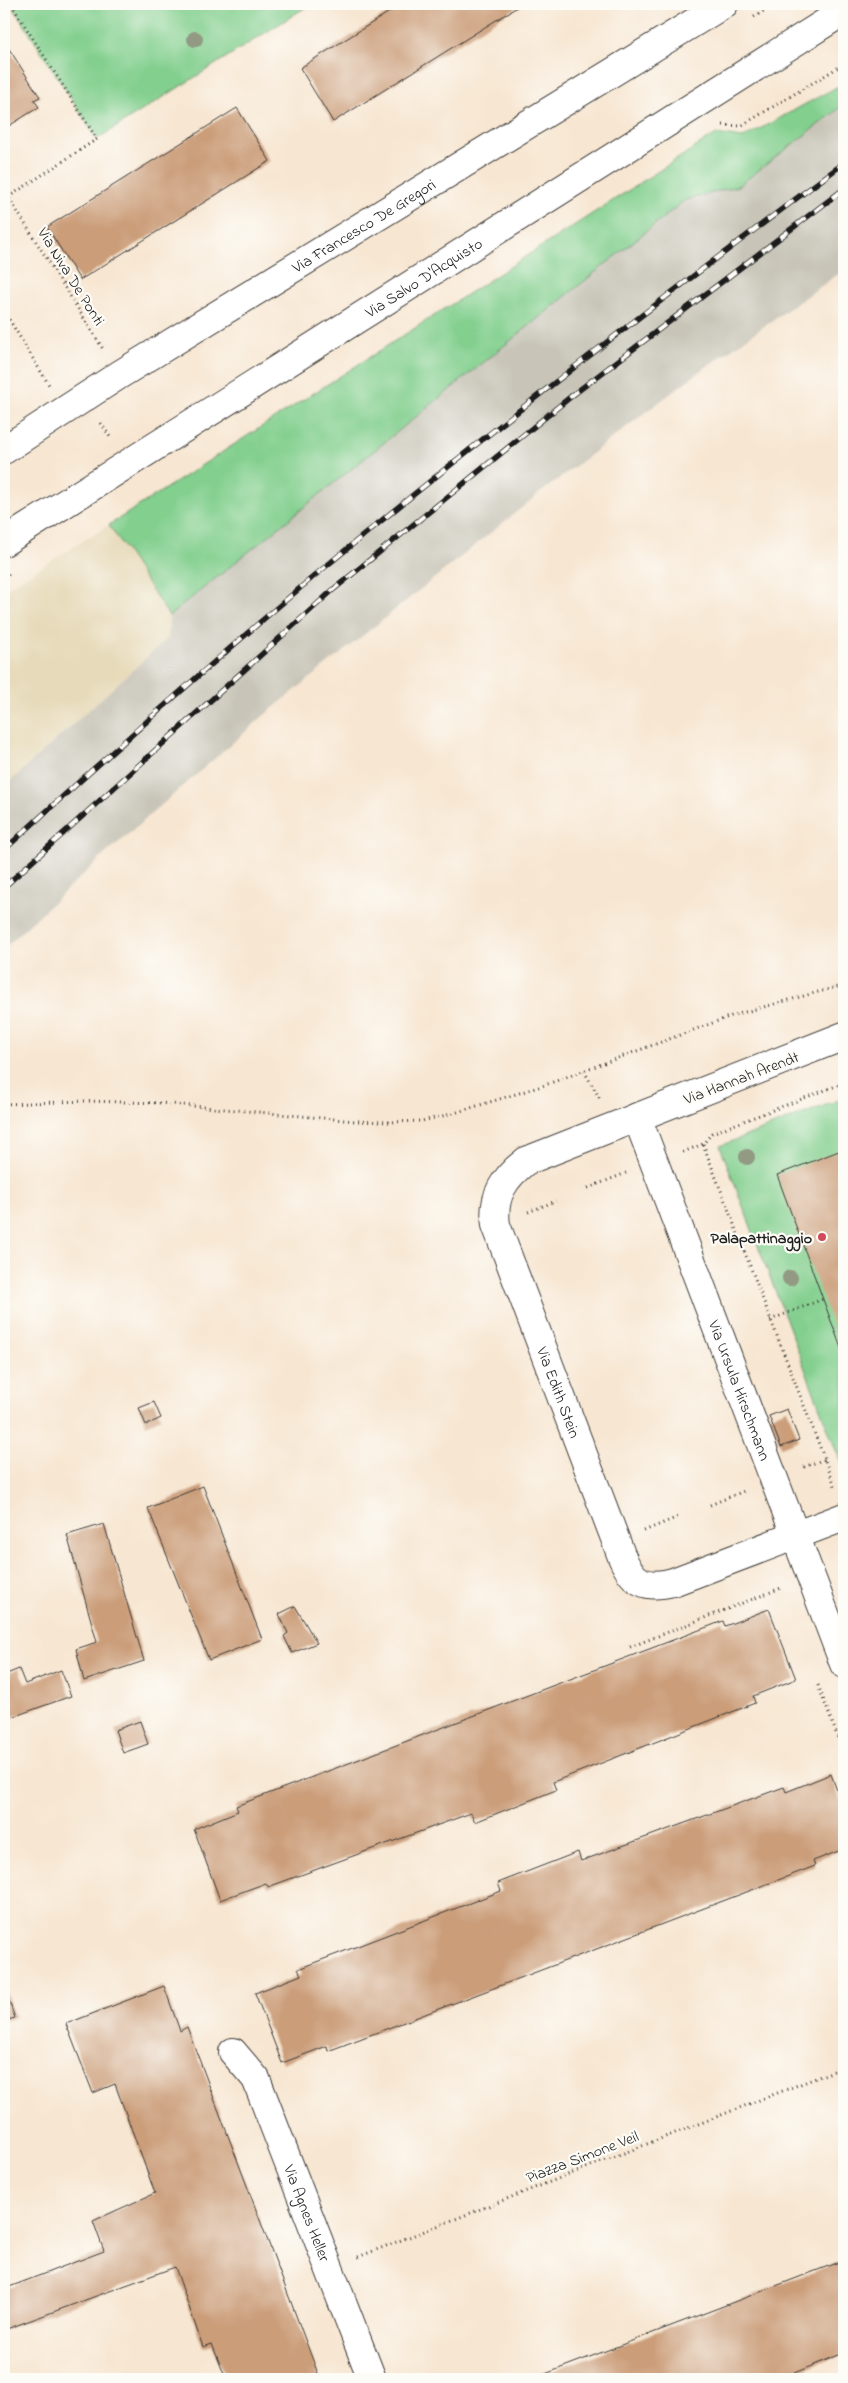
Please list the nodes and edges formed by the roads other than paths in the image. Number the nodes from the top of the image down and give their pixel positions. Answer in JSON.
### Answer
{"nodes":[{"id":1,"x":724,"y":4,"type":"edge"},
{"id":2,"x":844,"y":11,"type":"edge"},
{"id":3,"x":4,"y":450,"type":"edge"},
{"id":4,"x":4,"y":542,"type":"edge"},
{"id":5,"x":844,"y":1036,"type":"edge"},
{"id":6,"x":637,"y":1117,"type":"junction"},
{"id":7,"x":841,"y":1504,"type":"edge"},
{"id":8,"x":796,"y":1535,"type":"junction"},
{"id":9,"x":844,"y":1664,"type":"edge"},
{"id":10,"x":233,"y":2052,"type":"dead end"},
{"id":11,"x":372,"y":2379,"type":"edge"}],
"edges":[{"from":1,"to":3,"type":"street","name":"Via Francesco De Gregori"},
{"from":2,"to":4,"type":"street","name":"Via Salvo D'Acquisto"},
{"from":5,"to":6,"type":"street","name":"Via Hannah Arendt"},
{"from":6,"to":8,"type":"street","name":"Via Ursula Hirschmann"},
{"from":6,"to":8,"type":"street","name":"Via Edith Stein"},
{"from":7,"to":8,"type":"street","name":"Via Edith Stein"},
{"from":8,"to":9,"type":"street","name":"Via Ursula Hirschmann"},
{"from":10,"to":11,"type":"street","name":"Via Agnes Heller"}]}
